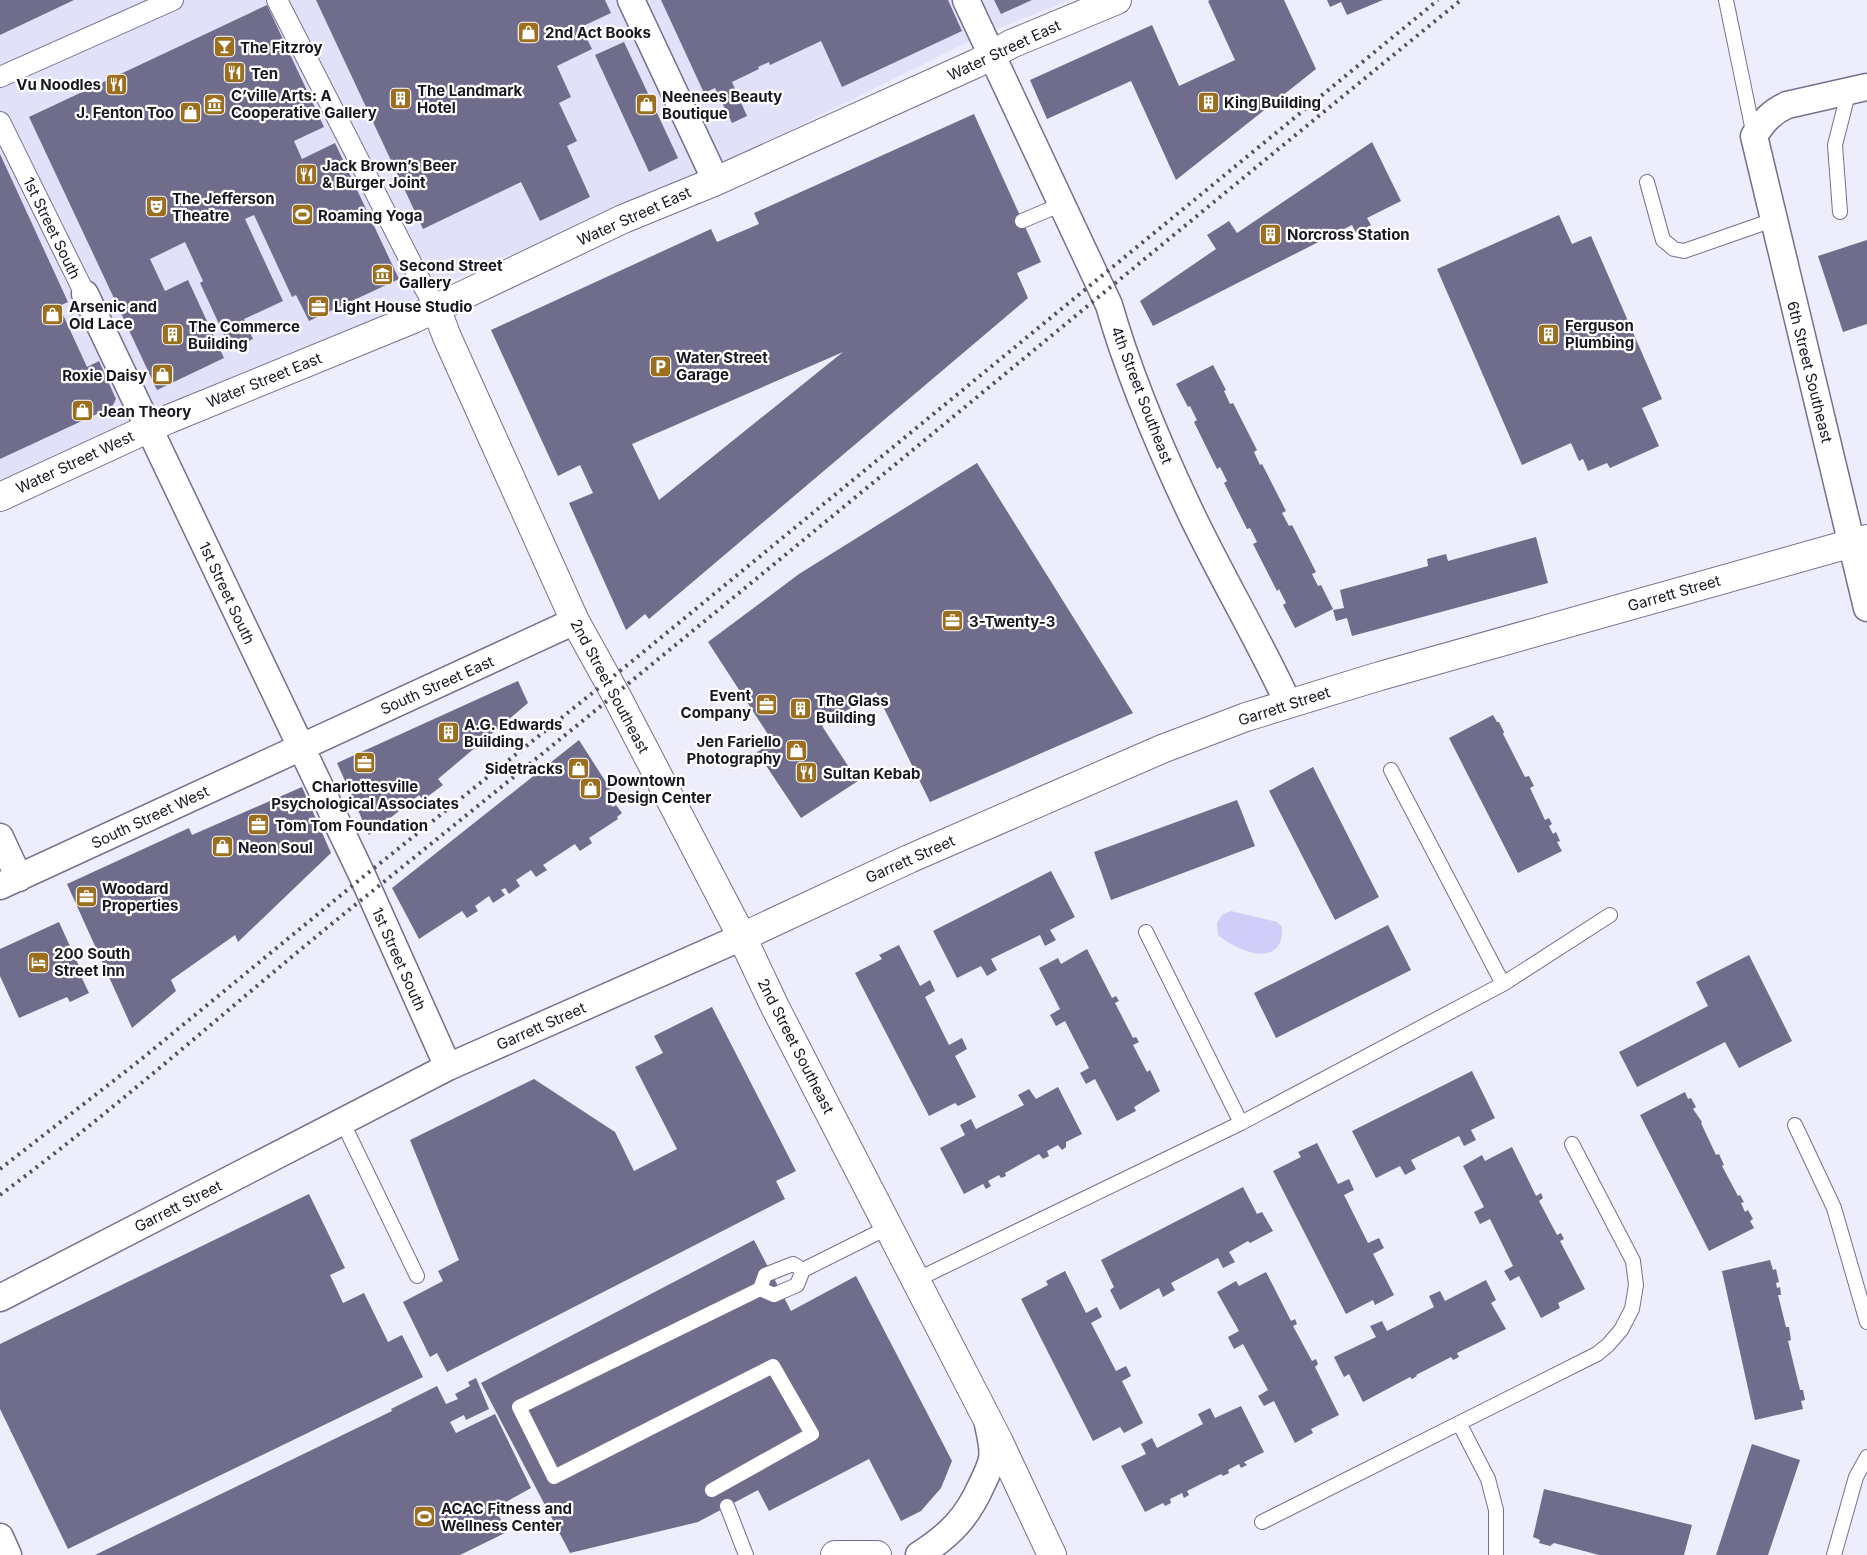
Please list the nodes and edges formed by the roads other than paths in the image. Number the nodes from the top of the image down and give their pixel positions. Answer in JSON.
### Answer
{"nodes":[{"id":1,"x":173,"y":0,"type":"edge"},
{"id":2,"x":277,"y":0,"type":"edge"},
{"id":3,"x":631,"y":0,"type":"edge"},
{"id":4,"x":966,"y":0,"type":"edge"},
{"id":5,"x":1117,"y":0,"type":"edge"},
{"id":6,"x":1726,"y":0,"type":"edge"},
{"id":7,"x":993,"y":55,"type":"junction"},
{"id":8,"x":0,"y":77,"type":"edge"},
{"id":9,"x":1858,"y":88,"type":"edge"},
{"id":10,"x":0,"y":122,"type":"edge"},
{"id":11,"x":1754,"y":136,"type":"junction"},
{"id":12,"x":716,"y":181,"type":"junction"},
{"id":13,"x":1647,"y":182,"type":"dead end"},
{"id":14,"x":1062,"y":204,"type":"junction"},
{"id":15,"x":1840,"y":212,"type":"dead end"},
{"id":16,"x":1773,"y":220,"type":"junction"},
{"id":17,"x":1022,"y":221,"type":"dead end"},
{"id":18,"x":85,"y":294,"type":"joint"},
{"id":19,"x":436,"y":308,"type":"junction"},
{"id":20,"x":150,"y":428,"type":"junction"},
{"id":21,"x":0,"y":497,"type":"edge"},
{"id":22,"x":1859,"y":542,"type":"edge"},
{"id":23,"x":1867,"y":608,"type":"edge"},
{"id":24,"x":575,"y":621,"type":"junction"},
{"id":25,"x":1288,"y":703,"type":"junction"},
{"id":26,"x":300,"y":747,"type":"junction"},
{"id":27,"x":1391,"y":770,"type":"dead end"},
{"id":28,"x":0,"y":838,"type":"edge"},
{"id":29,"x":9,"y":882,"type":"edge"},
{"id":30,"x":1610,"y":915,"type":"dead end"},
{"id":31,"x":1146,"y":932,"type":"dead end"},
{"id":32,"x":742,"y":937,"type":"junction"},
{"id":33,"x":1503,"y":984,"type":"junction"},
{"id":34,"x":448,"y":1066,"type":"junction"},
{"id":35,"x":342,"y":1121,"type":"junction"},
{"id":36,"x":1241,"y":1123,"type":"junction"},
{"id":37,"x":1794,"y":1125,"type":"dead end"},
{"id":38,"x":1572,"y":1144,"type":"dead end"},
{"id":39,"x":888,"y":1227,"type":"junction"},
{"id":40,"x":803,"y":1270,"type":"junction"},
{"id":41,"x":417,"y":1276,"type":"dead end"},
{"id":42,"x":916,"y":1280,"type":"junction"},
{"id":43,"x":760,"y":1289,"type":"junction"},
{"id":44,"x":0,"y":1298,"type":"edge"},
{"id":45,"x":1867,"y":1322,"type":"edge"},
{"id":46,"x":986,"y":1419,"type":"junction"},
{"id":47,"x":1459,"y":1423,"type":"junction"},
{"id":48,"x":1867,"y":1457,"type":"edge"},
{"id":49,"x":712,"y":1490,"type":"dead end"},
{"id":50,"x":727,"y":1506,"type":"dead end"},
{"id":51,"x":1262,"y":1522,"type":"dead end"},
{"id":52,"x":0,"y":1537,"type":"edge"},
{"id":53,"x":8,"y":1555,"type":"edge"},
{"id":54,"x":746,"y":1555,"type":"edge"},
{"id":55,"x":835,"y":1555,"type":"edge"},
{"id":56,"x":877,"y":1555,"type":"edge"},
{"id":57,"x":919,"y":1555,"type":"edge"},
{"id":58,"x":1052,"y":1555,"type":"edge"},
{"id":59,"x":1496,"y":1555,"type":"edge"},
{"id":60,"x":1834,"y":1555,"type":"edge"}],
"edges":[{"from":1,"to":8,"type":"street"},
{"from":2,"to":19,"type":"street","name":"2nd Street Southeast"},
{"from":3,"to":12,"type":"street"},
{"from":4,"to":7,"type":"street","name":"4th Street Southeast"},
{"from":5,"to":7,"type":"street","name":"Water Street East"},
{"from":6,"to":11,"type":"lane"},
{"from":7,"to":12,"type":"street","name":"Water Street East"},
{"from":7,"to":14,"type":"street","name":"4th Street Southeast"},
{"from":9,"to":11,"type":"street"},
{"from":9,"to":15,"type":"lane"},
{"from":10,"to":18,"type":"street","name":"1st Street South"},
{"from":11,"to":16,"type":"street","name":"6th Street Southeast"},
{"from":12,"to":19,"type":"street","name":"Water Street East"},
{"from":13,"to":16,"type":"lane"},
{"from":14,"to":17,"type":"lane"},
{"from":14,"to":25,"type":"street","name":"4th Street Southeast"},
{"from":16,"to":22,"type":"street","name":"6th Street Southeast"},
{"from":18,"to":20,"type":"street","name":"1st Street South"},
{"from":19,"to":20,"type":"street","name":"Water Street East"},
{"from":19,"to":24,"type":"street","name":"2nd Street Southeast"},
{"from":20,"to":21,"type":"street","name":"Water Street West"},
{"from":20,"to":26,"type":"street","name":"1st Street South"},
{"from":22,"to":23,"type":"street","name":"6th Street Southeast"},
{"from":22,"to":25,"type":"street","name":"Garrett Street"},
{"from":24,"to":26,"type":"street","name":"South Street East"},
{"from":24,"to":32,"type":"street","name":"2nd Street Southeast"},
{"from":25,"to":32,"type":"street","name":"Garrett Street"},
{"from":26,"to":29,"type":"street","name":"South Street West"},
{"from":26,"to":34,"type":"street","name":"1st Street South"},
{"from":27,"to":33,"type":"lane"},
{"from":28,"to":29,"type":"street"},
{"from":30,"to":33,"type":"lane"},
{"from":31,"to":36,"type":"lane"},
{"from":32,"to":34,"type":"street","name":"Garrett Street"},
{"from":32,"to":39,"type":"street","name":"2nd Street Southeast"},
{"from":33,"to":36,"type":"lane"},
{"from":34,"to":35,"type":"street","name":"Garrett Street"},
{"from":35,"to":41,"type":"lane"},
{"from":35,"to":44,"type":"street","name":"Garrett Street"},
{"from":36,"to":42,"type":"lane"},
{"from":37,"to":45,"type":"lane"},
{"from":38,"to":47,"type":"lane"},
{"from":39,"to":40,"type":"lane"},
{"from":39,"to":42,"type":"street","name":"2nd Street Southeast"},
{"from":40,"to":43,"type":"lane"},
{"from":40,"to":43,"type":"lane"},
{"from":42,"to":46,"type":"street","name":"2nd Street Southeast"},
{"from":43,"to":49,"type":"lane"},
{"from":46,"to":57,"type":"street","name":"2nd Street Southeast"},
{"from":46,"to":58,"type":"street","name":"2nd Street Southeast"},
{"from":47,"to":51,"type":"lane"},
{"from":47,"to":59,"type":"lane"},
{"from":48,"to":60,"type":"lane"},
{"from":50,"to":54,"type":"lane"},
{"from":52,"to":53,"type":"street"},
{"from":55,"to":56,"type":"street"}]}
